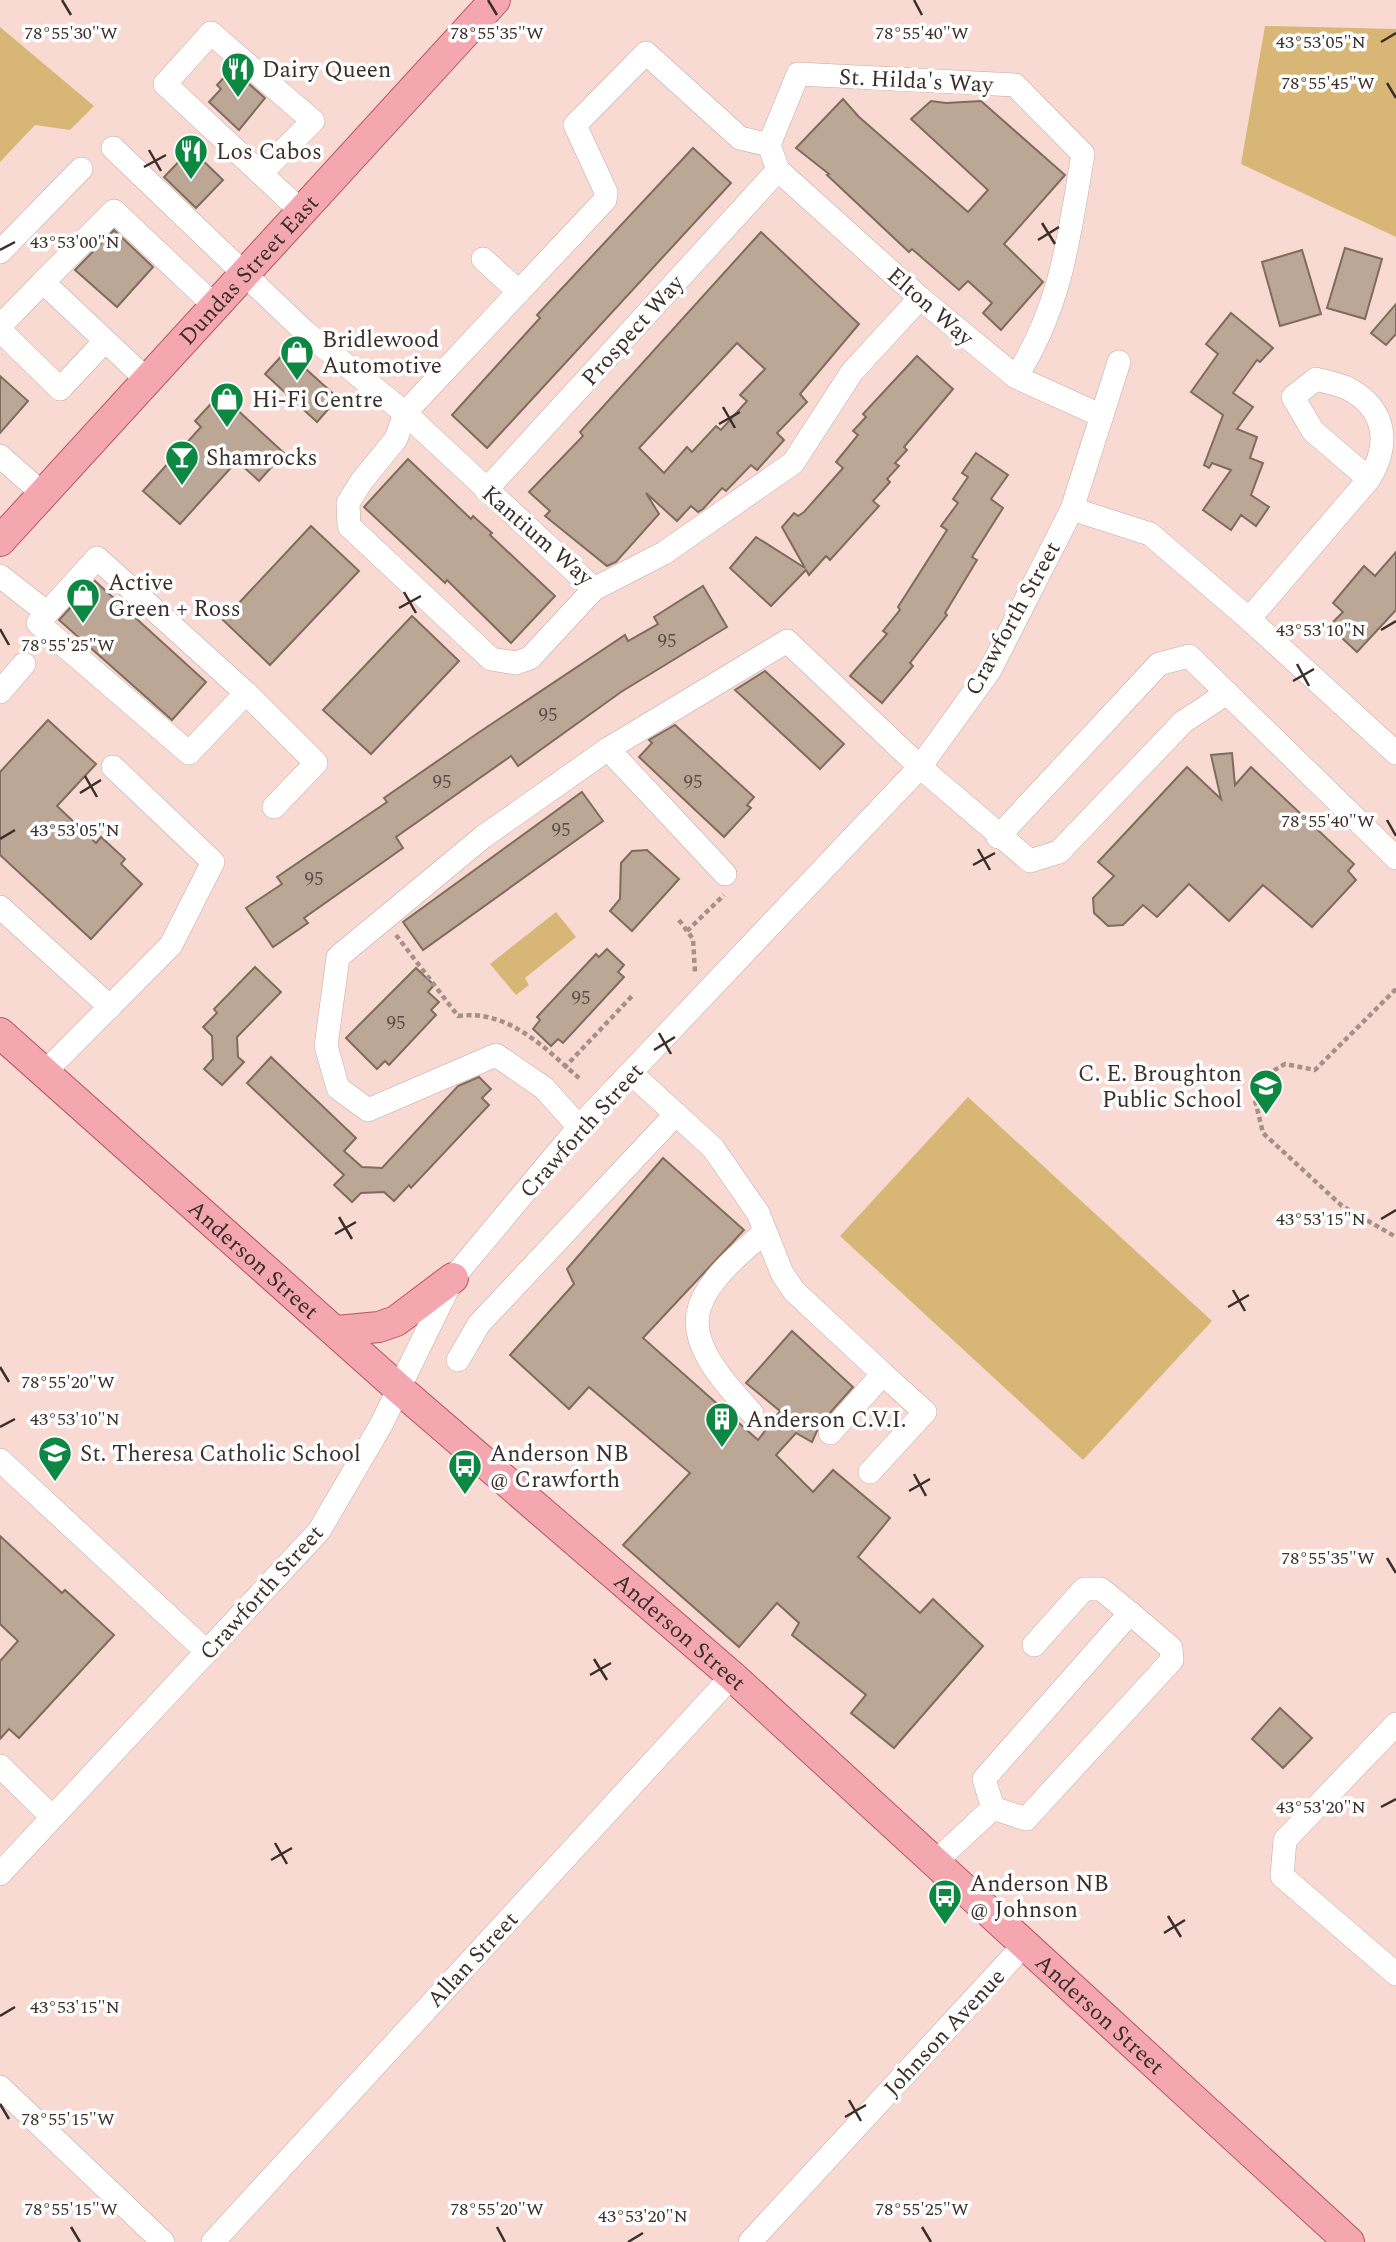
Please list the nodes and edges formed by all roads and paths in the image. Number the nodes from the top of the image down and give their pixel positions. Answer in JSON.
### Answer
{"nodes":[{"id":1,"x":495,"y":0,"type":"edge"},
{"id":2,"x":769,"y":145,"type":"junction"},
{"id":3,"x":113,"y":148,"type":"dead end"},
{"id":4,"x":81,"y":169,"type":"dead end"},
{"id":5,"x":778,"y":170,"type":"junction"},
{"id":6,"x":261,"y":173,"type":"junction"},
{"id":7,"x":301,"y":211,"type":"junction"},
{"id":8,"x":0,"y":252,"type":"edge"},
{"id":9,"x":483,"y":260,"type":"dead end"},
{"id":10,"x":244,"y":274,"type":"junction"},
{"id":11,"x":43,"y":282,"type":"junction"},
{"id":12,"x":519,"y":292,"type":"junction"},
{"id":13,"x":920,"y":298,"type":"junction"},
{"id":14,"x":215,"y":306,"type":"junction"},
{"id":15,"x":0,"y":328,"type":"edge"},
{"id":16,"x":105,"y":341,"type":"junction"},
{"id":17,"x":1119,"y":362,"type":"dead end"},
{"id":18,"x":1016,"y":377,"type":"junction"},
{"id":19,"x":147,"y":380,"type":"junction"},
{"id":20,"x":405,"y":413,"type":"junction"},
{"id":21,"x":1102,"y":416,"type":"junction"},
{"id":22,"x":0,"y":456,"type":"edge"},
{"id":23,"x":1369,"y":479,"type":"dead end"},
{"id":24,"x":486,"y":490,"type":"junction"},
{"id":25,"x":43,"y":494,"type":"junction"},
{"id":26,"x":1072,"y":509,"type":"junction"},
{"id":27,"x":0,"y":541,"type":"edge"},
{"id":28,"x":0,"y":576,"type":"edge"},
{"id":29,"x":594,"y":589,"type":"junction"},
{"id":30,"x":47,"y":612,"type":"junction"},
{"id":31,"x":1250,"y":619,"type":"junction"},
{"id":32,"x":24,"y":664,"type":"dead end"},
{"id":33,"x":0,"y":692,"type":"edge"},
{"id":34,"x":246,"y":693,"type":"junction"},
{"id":35,"x":1227,"y":693,"type":"junction"},
{"id":36,"x":608,"y":749,"type":"junction"},
{"id":37,"x":1396,"y":753,"type":"edge"},
{"id":38,"x":113,"y":767,"type":"dead end"},
{"id":39,"x":920,"y":767,"type":"junction"},
{"id":40,"x":274,"y":807,"type":"dead end"},
{"id":41,"x":998,"y":837,"type":"junction"},
{"id":42,"x":1396,"y":858,"type":"edge"},
{"id":43,"x":725,"y":874,"type":"dead end"},
{"id":44,"x":0,"y":907,"type":"edge"},
{"id":45,"x":384,"y":919,"type":"junction"},
{"id":46,"x":679,"y":920,"type":"dead end"},
{"id":47,"x":1396,"y":989,"type":"edge"},
{"id":48,"x":634,"y":995,"type":"dead end"},
{"id":49,"x":700,"y":1001,"type":"junction"},
{"id":50,"x":110,"y":1007,"type":"junction"},
{"id":51,"x":0,"y":1033,"type":"edge"},
{"id":52,"x":566,"y":1066,"type":"junction"},
{"id":53,"x":44,"y":1073,"type":"junction"},
{"id":54,"x":631,"y":1073,"type":"junction"},
{"id":55,"x":580,"y":1079,"type":"dead end"},
{"id":56,"x":544,"y":1088,"type":"junction"},
{"id":57,"x":676,"y":1114,"type":"junction"},
{"id":58,"x":579,"y":1127,"type":"junction"},
{"id":59,"x":765,"y":1232,"type":"junction"},
{"id":60,"x":1396,"y":1237,"type":"edge"},
{"id":61,"x":453,"y":1278,"type":"junction"},
{"id":62,"x":337,"y":1331,"type":"junction"},
{"id":63,"x":458,"y":1360,"type":"dead end"},
{"id":64,"x":883,"y":1374,"type":"junction"},
{"id":65,"x":397,"y":1387,"type":"junction"},
{"id":66,"x":752,"y":1413,"type":"dead end"},
{"id":67,"x":830,"y":1433,"type":"dead end"},
{"id":68,"x":0,"y":1460,"type":"edge"},
{"id":69,"x":870,"y":1472,"type":"dead end"},
{"id":70,"x":1130,"y":1614,"type":"junction"},
{"id":71,"x":1034,"y":1645,"type":"dead end"},
{"id":72,"x":207,"y":1652,"type":"junction"},
{"id":73,"x":732,"y":1676,"type":"junction"},
{"id":74,"x":1396,"y":1724,"type":"edge"},
{"id":75,"x":0,"y":1766,"type":"edge"},
{"id":76,"x":993,"y":1808,"type":"junction"},
{"id":77,"x":52,"y":1818,"type":"junction"},
{"id":78,"x":934,"y":1863,"type":"junction"},
{"id":79,"x":0,"y":1874,"type":"edge"},
{"id":80,"x":1023,"y":1945,"type":"junction"},
{"id":81,"x":1396,"y":1974,"type":"edge"},
{"id":82,"x":0,"y":2087,"type":"edge"},
{"id":83,"x":163,"y":2242,"type":"edge"},
{"id":84,"x":213,"y":2242,"type":"edge"},
{"id":85,"x":750,"y":2242,"type":"edge"},
{"id":86,"x":1349,"y":2242,"type":"edge"}],
"edges":[{"from":1,"to":7,"type":"main road","name":"Dundas Street East"},
{"from":2,"to":5,"type":"street"},
{"from":2,"to":12,"type":"street"},
{"from":2,"to":18,"type":"street","name":"St. Hilda's Way"},
{"from":3,"to":10,"type":"street","name":"Kantium Way"},
{"from":4,"to":8,"type":"street"},
{"from":5,"to":13,"type":"street","name":"Elton Way"},
{"from":5,"to":24,"type":"street","name":"Prospect Way"},
{"from":6,"to":6,"type":"street"},
{"from":6,"to":7,"type":"street"},
{"from":7,"to":10,"type":"main road","name":"Dundas Street East"},
{"from":9,"to":12,"type":"street"},
{"from":10,"to":14,"type":"main road","name":"Dundas Street East"},
{"from":10,"to":20,"type":"street","name":"Kantium Way"},
{"from":11,"to":14,"type":"street"},
{"from":11,"to":15,"type":"street"},
{"from":11,"to":16,"type":"street"},
{"from":12,"to":20,"type":"street"},
{"from":13,"to":18,"type":"street","name":"Elton Way"},
{"from":13,"to":29,"type":"street","name":"Kantium Way"},
{"from":14,"to":19,"type":"main road","name":"Dundas Street East"},
{"from":15,"to":16,"type":"street"},
{"from":16,"to":19,"type":"street"},
{"from":17,"to":21,"type":"street","name":"Crawforth Street"},
{"from":18,"to":21,"type":"street","name":"Elton Way"},
{"from":19,"to":25,"type":"main road","name":"Dundas Street East"},
{"from":20,"to":24,"type":"street","name":"Kantium Way"},
{"from":20,"to":29,"type":"street"},
{"from":21,"to":26,"type":"street","name":"Crawforth Street"},
{"from":22,"to":25,"type":"street"},
{"from":23,"to":31,"type":"street"},
{"from":24,"to":29,"type":"street","name":"Kantium Way"},
{"from":25,"to":27,"type":"main road","name":"Dundas Street East"},
{"from":26,"to":31,"type":"street"},
{"from":26,"to":39,"type":"street","name":"Crawforth Street"},
{"from":28,"to":30,"type":"street"},
{"from":30,"to":34,"type":"street"},
{"from":30,"to":34,"type":"street"},
{"from":31,"to":37,"type":"street"},
{"from":32,"to":33,"type":"street"},
{"from":34,"to":40,"type":"street"},
{"from":35,"to":41,"type":"street"},
{"from":35,"to":41,"type":"street"},
{"from":35,"to":42,"type":"street"},
{"from":36,"to":39,"type":"street"},
{"from":36,"to":43,"type":"street"},
{"from":36,"to":45,"type":"street"},
{"from":38,"to":50,"type":"street"},
{"from":39,"to":41,"type":"street"},
{"from":39,"to":49,"type":"street","name":"Crawforth Street"},
{"from":44,"to":50,"type":"street"},
{"from":45,"to":52,"type":"path"},
{"from":45,"to":56,"type":"street"},
{"from":46,"to":49,"type":"path"},
{"from":47,"to":60,"type":"path"},
{"from":48,"to":52,"type":"path"},
{"from":49,"to":54,"type":"street","name":"Crawforth Street"},
{"from":50,"to":53,"type":"street"},
{"from":51,"to":53,"type":"main road","name":"Anderson Street"},
{"from":52,"to":55,"type":"path"},
{"from":52,"to":56,"type":"path"},
{"from":53,"to":62,"type":"main road","name":"Anderson Street"},
{"from":54,"to":57,"type":"street"},
{"from":54,"to":58,"type":"street","name":"Crawforth Street"},
{"from":56,"to":58,"type":"street"},
{"from":57,"to":59,"type":"street"},
{"from":57,"to":63,"type":"street"},
{"from":58,"to":61,"type":"street","name":"Crawforth Street"},
{"from":59,"to":64,"type":"street"},
{"from":59,"to":66,"type":"street"},
{"from":61,"to":62,"type":"main road"},
{"from":61,"to":65,"type":"street","name":"Crawforth Street"},
{"from":62,"to":65,"type":"main road","name":"Anderson Street"},
{"from":64,"to":67,"type":"street"},
{"from":64,"to":69,"type":"street"},
{"from":65,"to":72,"type":"street","name":"Crawforth Street"},
{"from":65,"to":73,"type":"main road","name":"Anderson Street"},
{"from":68,"to":72,"type":"street"},
{"from":70,"to":71,"type":"street"},
{"from":70,"to":76,"type":"street"},
{"from":70,"to":76,"type":"street"},
{"from":72,"to":77,"type":"street","name":"Crawforth Street"},
{"from":73,"to":78,"type":"main road","name":"Anderson Street"},
{"from":73,"to":84,"type":"street","name":"Allan Street"},
{"from":74,"to":81,"type":"street"},
{"from":75,"to":77,"type":"street"},
{"from":76,"to":78,"type":"street"},
{"from":77,"to":79,"type":"street","name":"Crawforth Street"},
{"from":78,"to":80,"type":"main road","name":"Anderson Street"},
{"from":80,"to":85,"type":"street","name":"Johnson Avenue"},
{"from":80,"to":86,"type":"main road","name":"Anderson Street"},
{"from":82,"to":83,"type":"street"}]}
